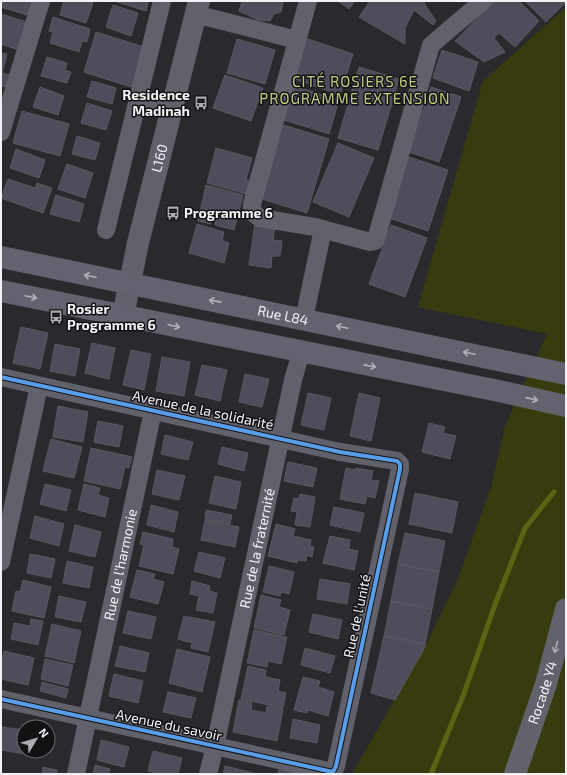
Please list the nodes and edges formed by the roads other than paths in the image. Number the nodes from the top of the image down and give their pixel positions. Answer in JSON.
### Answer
{"nodes":[{"id":1,"x":41,"y":1,"type":"edge"},
{"id":2,"x":162,"y":1,"type":"edge"},
{"id":3,"x":308,"y":1,"type":"edge"},
{"id":4,"x":483,"y":1,"type":"edge"},
{"id":5,"x":197,"y":7,"type":"edge"},
{"id":6,"x":297,"y":40,"type":"junction"},
{"id":7,"x":138,"y":97,"type":"junction"},
{"id":8,"x":171,"y":106,"type":"junction"},
{"id":9,"x":1,"y":132,"type":"edge"},
{"id":10,"x":323,"y":229,"type":"junction"},
{"id":11,"x":106,"y":230,"type":"dead end"},
{"id":12,"x":1,"y":257,"type":"edge"},
{"id":13,"x":128,"y":284,"type":"junction"},
{"id":14,"x":1,"y":291,"type":"edge"},
{"id":15,"x":122,"y":316,"type":"junction"},
{"id":16,"x":304,"y":319,"type":"junction"},
{"id":17,"x":301,"y":352,"type":"junction"},
{"id":18,"x":566,"y":374,"type":"edge"},
{"id":19,"x":1,"y":377,"type":"edge"},
{"id":20,"x":39,"y":386,"type":"junction"},
{"id":21,"x":566,"y":406,"type":"edge"},
{"id":22,"x":153,"y":411,"type":"junction"},
{"id":23,"x":280,"y":439,"type":"junction"},
{"id":24,"x":400,"y":464,"type":"joint"},
{"id":25,"x":1,"y":562,"type":"edge"},
{"id":26,"x":566,"y":609,"type":"edge"},
{"id":27,"x":1,"y":699,"type":"edge"},
{"id":28,"x":88,"y":718,"type":"junction"},
{"id":29,"x":215,"y":746,"type":"junction"},
{"id":30,"x":333,"y":772,"type":"joint"},
{"id":31,"x":76,"y":774,"type":"edge"},
{"id":32,"x":208,"y":774,"type":"edge"},
{"id":33,"x":515,"y":774,"type":"edge"}],
"edges":[{"from":1,"to":9,"type":"street"},
{"from":2,"to":7,"type":"street"},
{"from":3,"to":6,"type":"street"},
{"from":4,"to":10,"type":"street"},
{"from":5,"to":6,"type":"street"},
{"from":5,"to":8,"type":"street","name":"L160"},
{"from":6,"to":10,"type":"street"},
{"from":7,"to":8,"type":"street"},
{"from":7,"to":11,"type":"street"},
{"from":8,"to":13,"type":"street","name":"L160"},
{"from":10,"to":16,"type":"street"},
{"from":13,"to":12,"type":"main road","name":"Rue L84","one_way":true},
{"from":13,"to":15,"type":"street","name":"L160"},
{"from":16,"to":13,"type":"main road","name":"Rue L84","one_way":true},
{"from":14,"to":15,"type":"main road","one_way":true},
{"from":15,"to":17,"type":"main road","one_way":true},
{"from":18,"to":16,"type":"main road","name":"Rue L84","one_way":true},
{"from":17,"to":21,"type":"main road","one_way":true},
{"from":17,"to":23,"type":"street","name":"Rue de la fraternité"},
{"from":19,"to":20,"type":"street","name":"Avenue de la solidarité"},
{"from":20,"to":22,"type":"street","name":"Avenue de la solidarité"},
{"from":20,"to":25,"type":"street"},
{"from":22,"to":23,"type":"street","name":"Avenue de la solidarité"},
{"from":22,"to":28,"type":"street","name":"Rue de l'harmonie"},
{"from":23,"to":24,"type":"street","name":"Avenue de la solidarité"},
{"from":23,"to":29,"type":"street","name":"Rue de la fraternité"},
{"from":24,"to":30,"type":"street","name":"Rue de l'unité"},
{"from":26,"to":33,"type":"highway","name":"Rocade Y4","one_way":true},
{"from":27,"to":28,"type":"street","name":"Avenue du savoir"},
{"from":28,"to":29,"type":"street","name":"Avenue du savoir"},
{"from":28,"to":31,"type":"street","name":"Rue de l'harmonie"},
{"from":29,"to":30,"type":"street","name":"Avenue du savoir"},
{"from":29,"to":32,"type":"street","name":"Rue de la fraternité"}]}
